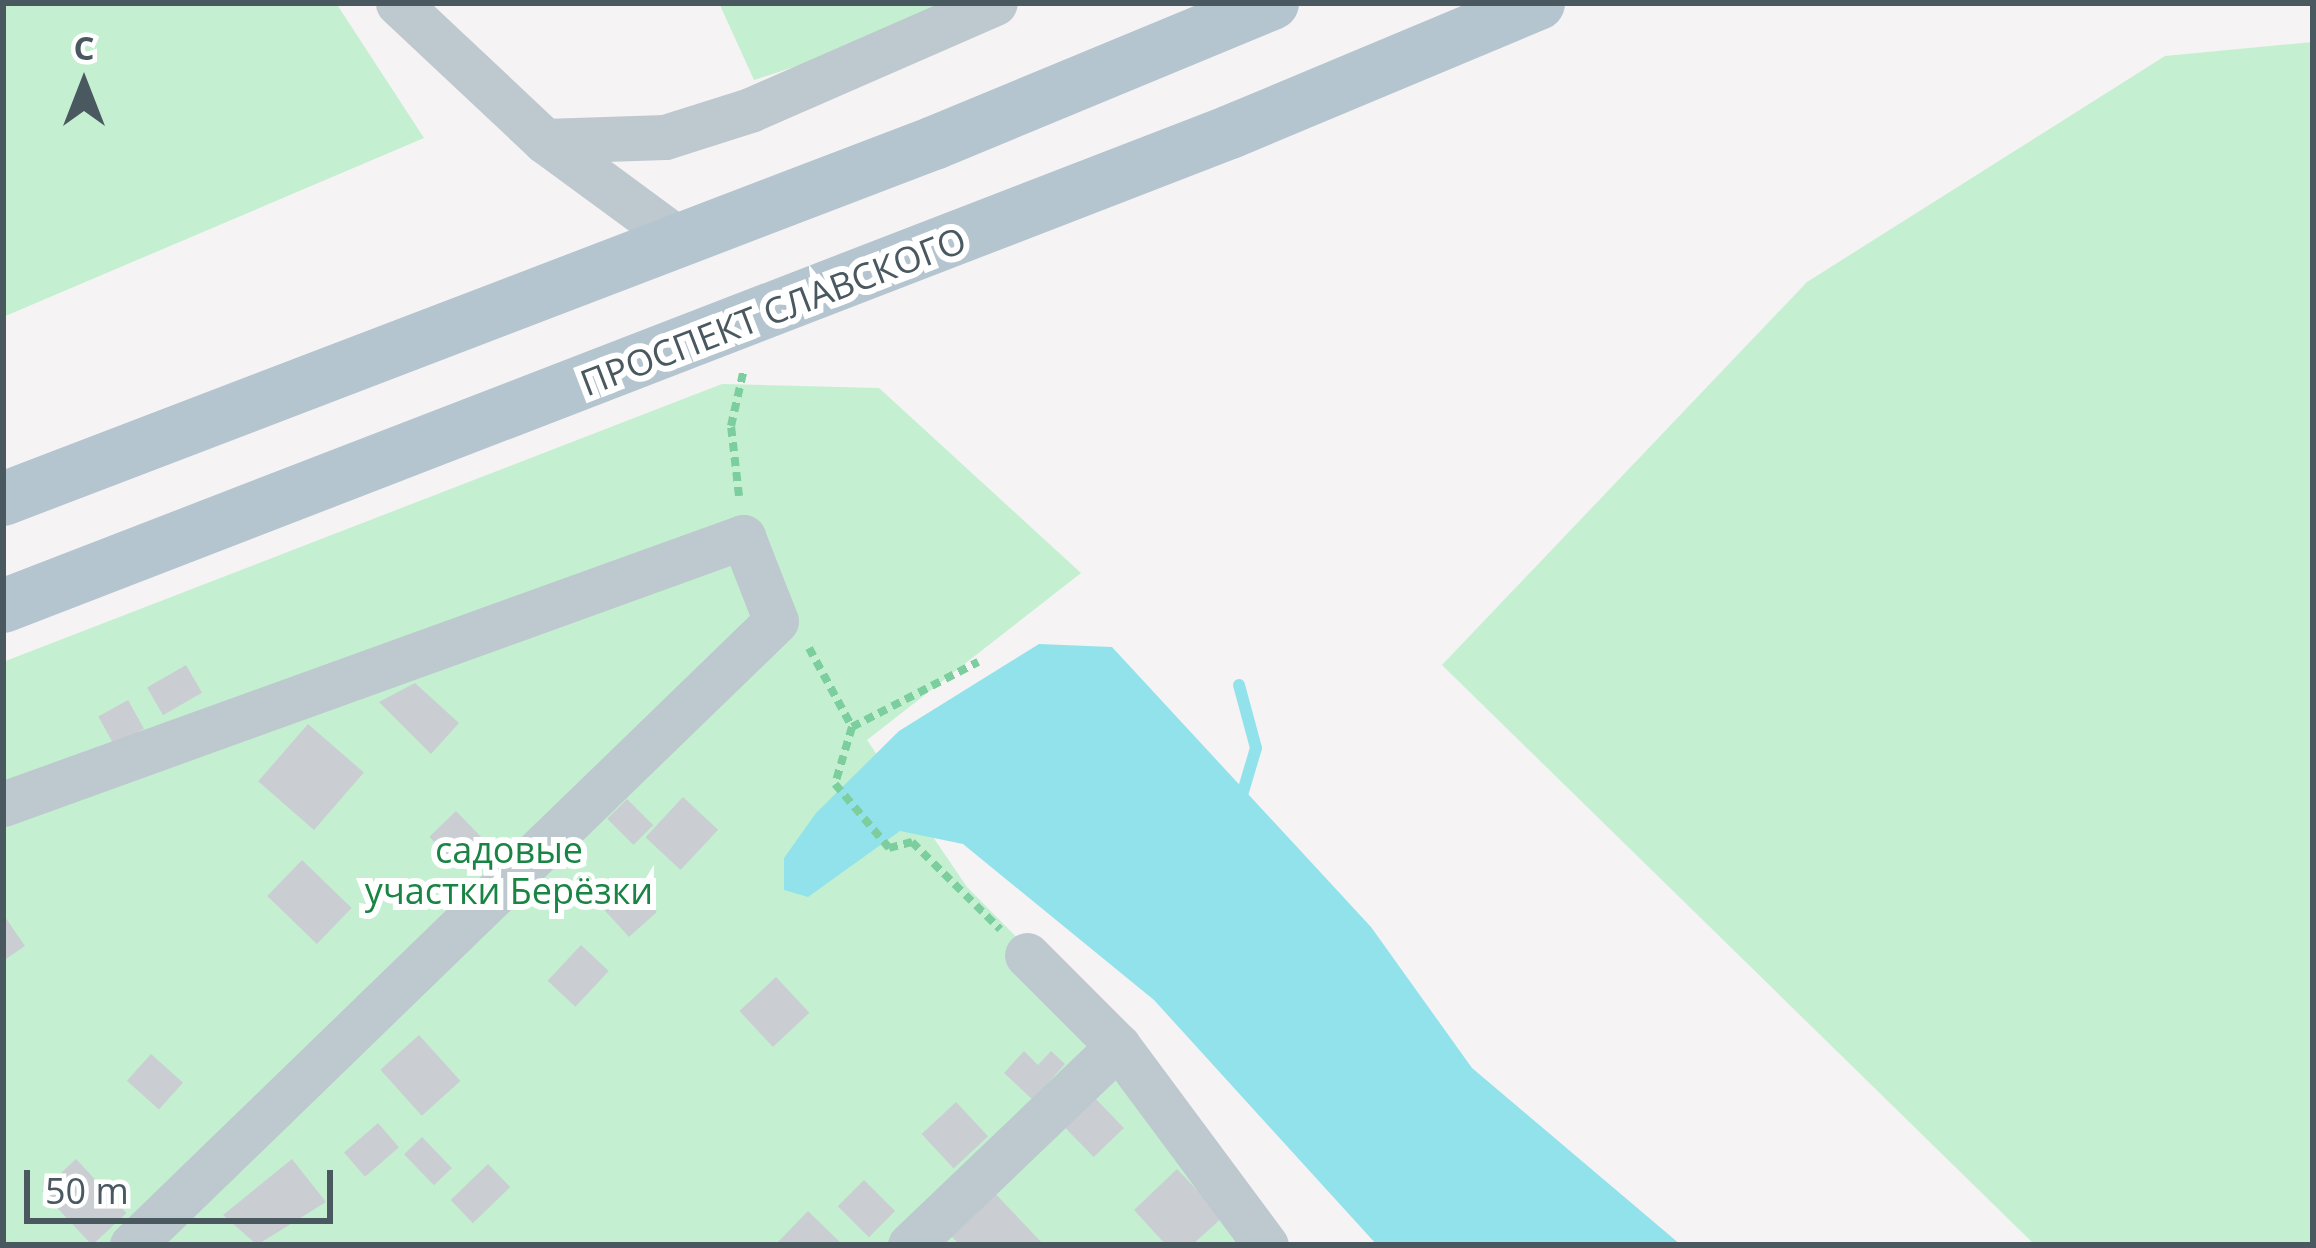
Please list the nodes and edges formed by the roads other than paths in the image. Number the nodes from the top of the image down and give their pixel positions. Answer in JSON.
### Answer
{"nodes":[{"id":1,"x":398,"y":3,"type":"edge"},
{"id":2,"x":995,"y":3,"type":"edge"},
{"id":3,"x":1272,"y":3,"type":"edge"},
{"id":4,"x":1538,"y":3,"type":"edge"},
{"id":5,"x":544,"y":141,"type":"junction"},
{"id":6,"x":680,"y":240,"type":"junction"},
{"id":7,"x":3,"y":499,"type":"edge"},
{"id":8,"x":3,"y":606,"type":"edge"},
{"id":9,"x":3,"y":803,"type":"edge"},
{"id":10,"x":1027,"y":955,"type":"road end"},
{"id":11,"x":1118,"y":1046,"type":"junction"},
{"id":12,"x":132,"y":1245,"type":"edge"},
{"id":13,"x":910,"y":1245,"type":"edge"},
{"id":14,"x":1266,"y":1245,"type":"edge"}],
"edges":[{"from":1,"to":5,"type":"street"},
{"from":2,"to":5,"type":"street"},
{"from":3,"to":6,"type":"main road"},
{"from":4,"to":8,"type":"main road","name":"ПРОСПЕКТ СЛАВСКОГО"},
{"from":5,"to":6,"type":"street"},
{"from":6,"to":7,"type":"main road"},
{"from":9,"to":12,"type":"street"},
{"from":10,"to":11,"type":"street"},
{"from":11,"to":13,"type":"street"},
{"from":11,"to":14,"type":"street"}]}
